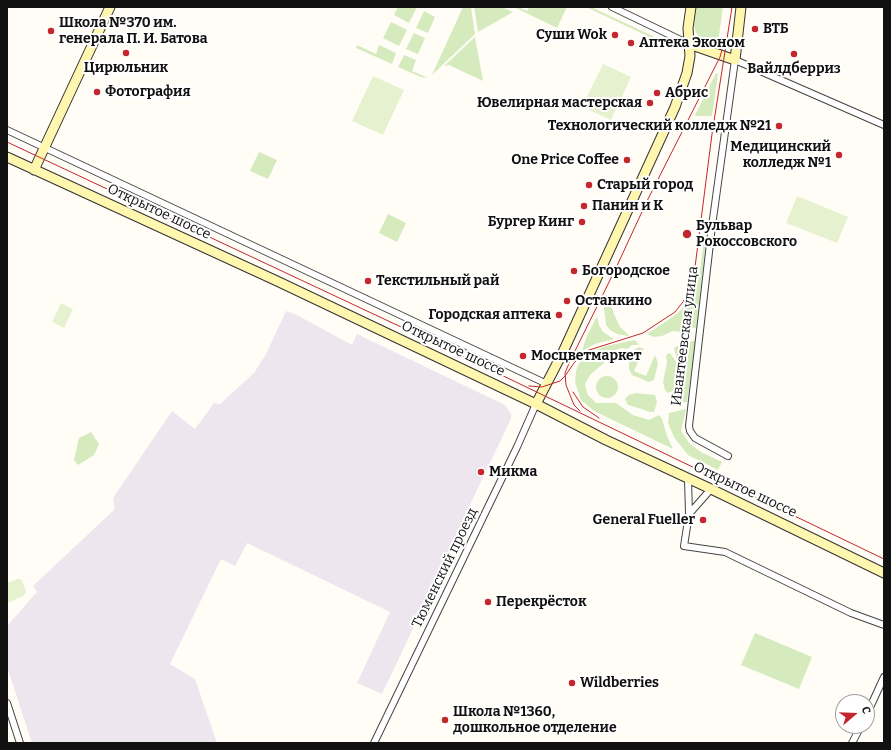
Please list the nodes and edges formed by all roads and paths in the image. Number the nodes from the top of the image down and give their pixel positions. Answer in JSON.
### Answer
{"nodes":[{"id":1,"x":110,"y":7,"type":"edge"},
{"id":2,"x":612,"y":7,"type":"edge"},
{"id":3,"x":691,"y":7,"type":"edge"},
{"id":4,"x":741,"y":7,"type":"edge"},
{"id":5,"x":689,"y":44,"type":"junction"},
{"id":6,"x":735,"y":60,"type":"junction"},
{"id":7,"x":884,"y":125,"type":"edge"},
{"id":8,"x":7,"y":130,"type":"edge"},
{"id":9,"x":45,"y":148,"type":"junction"},
{"id":10,"x":7,"y":158,"type":"edge"},
{"id":11,"x":34,"y":170,"type":"junction"},
{"id":12,"x":547,"y":384,"type":"junction"},
{"id":13,"x":536,"y":404,"type":"junction"},
{"id":14,"x":728,"y":456,"type":"dead end"},
{"id":15,"x":688,"y":479,"type":"junction"},
{"id":16,"x":711,"y":489,"type":"junction"},
{"id":17,"x":689,"y":514,"type":"junction"},
{"id":18,"x":884,"y":573,"type":"edge"},
{"id":19,"x":884,"y":624,"type":"edge"},
{"id":20,"x":884,"y":676,"type":"edge"},
{"id":21,"x":875,"y":696,"type":"edge"},
{"id":22,"x":7,"y":703,"type":"edge"},
{"id":23,"x":857,"y":734,"type":"edge"},
{"id":24,"x":20,"y":743,"type":"edge"},
{"id":25,"x":374,"y":743,"type":"edge"},
{"id":26,"x":852,"y":743,"type":"edge"}],
"edges":[{"from":1,"to":9,"type":"main road"},
{"from":2,"to":5,"type":"street"},
{"from":3,"to":5,"type":"main road"},
{"from":4,"to":6,"type":"main road","name":"Ивантеевская улица"},
{"from":5,"to":6,"type":"main road"},
{"from":5,"to":12,"type":"main road"},
{"from":6,"to":7,"type":"street"},
{"from":6,"to":14,"type":"street","name":"Ивантеевская улица"},
{"from":8,"to":9,"type":"street"},
{"from":9,"to":11,"type":"main road"},
{"from":9,"to":12,"type":"street"},
{"from":10,"to":11,"type":"main road","name":"Открытое шоссе"},
{"from":11,"to":13,"type":"main road","name":"Открытое шоссе"},
{"from":12,"to":13,"type":"main road"},
{"from":13,"to":15,"type":"main road","name":"Открытое шоссе"},
{"from":13,"to":25,"type":"street","name":"Тюменский проезд"},
{"from":15,"to":16,"type":"main road","name":"Открытое шоссе"},
{"from":15,"to":17,"type":"street"},
{"from":16,"to":17,"type":"street"},
{"from":16,"to":18,"type":"main road","name":"Открытое шоссе"},
{"from":17,"to":19,"type":"street"},
{"from":20,"to":21,"type":"street"},
{"from":22,"to":24,"type":"street"},
{"from":23,"to":26,"type":"street"}]}
